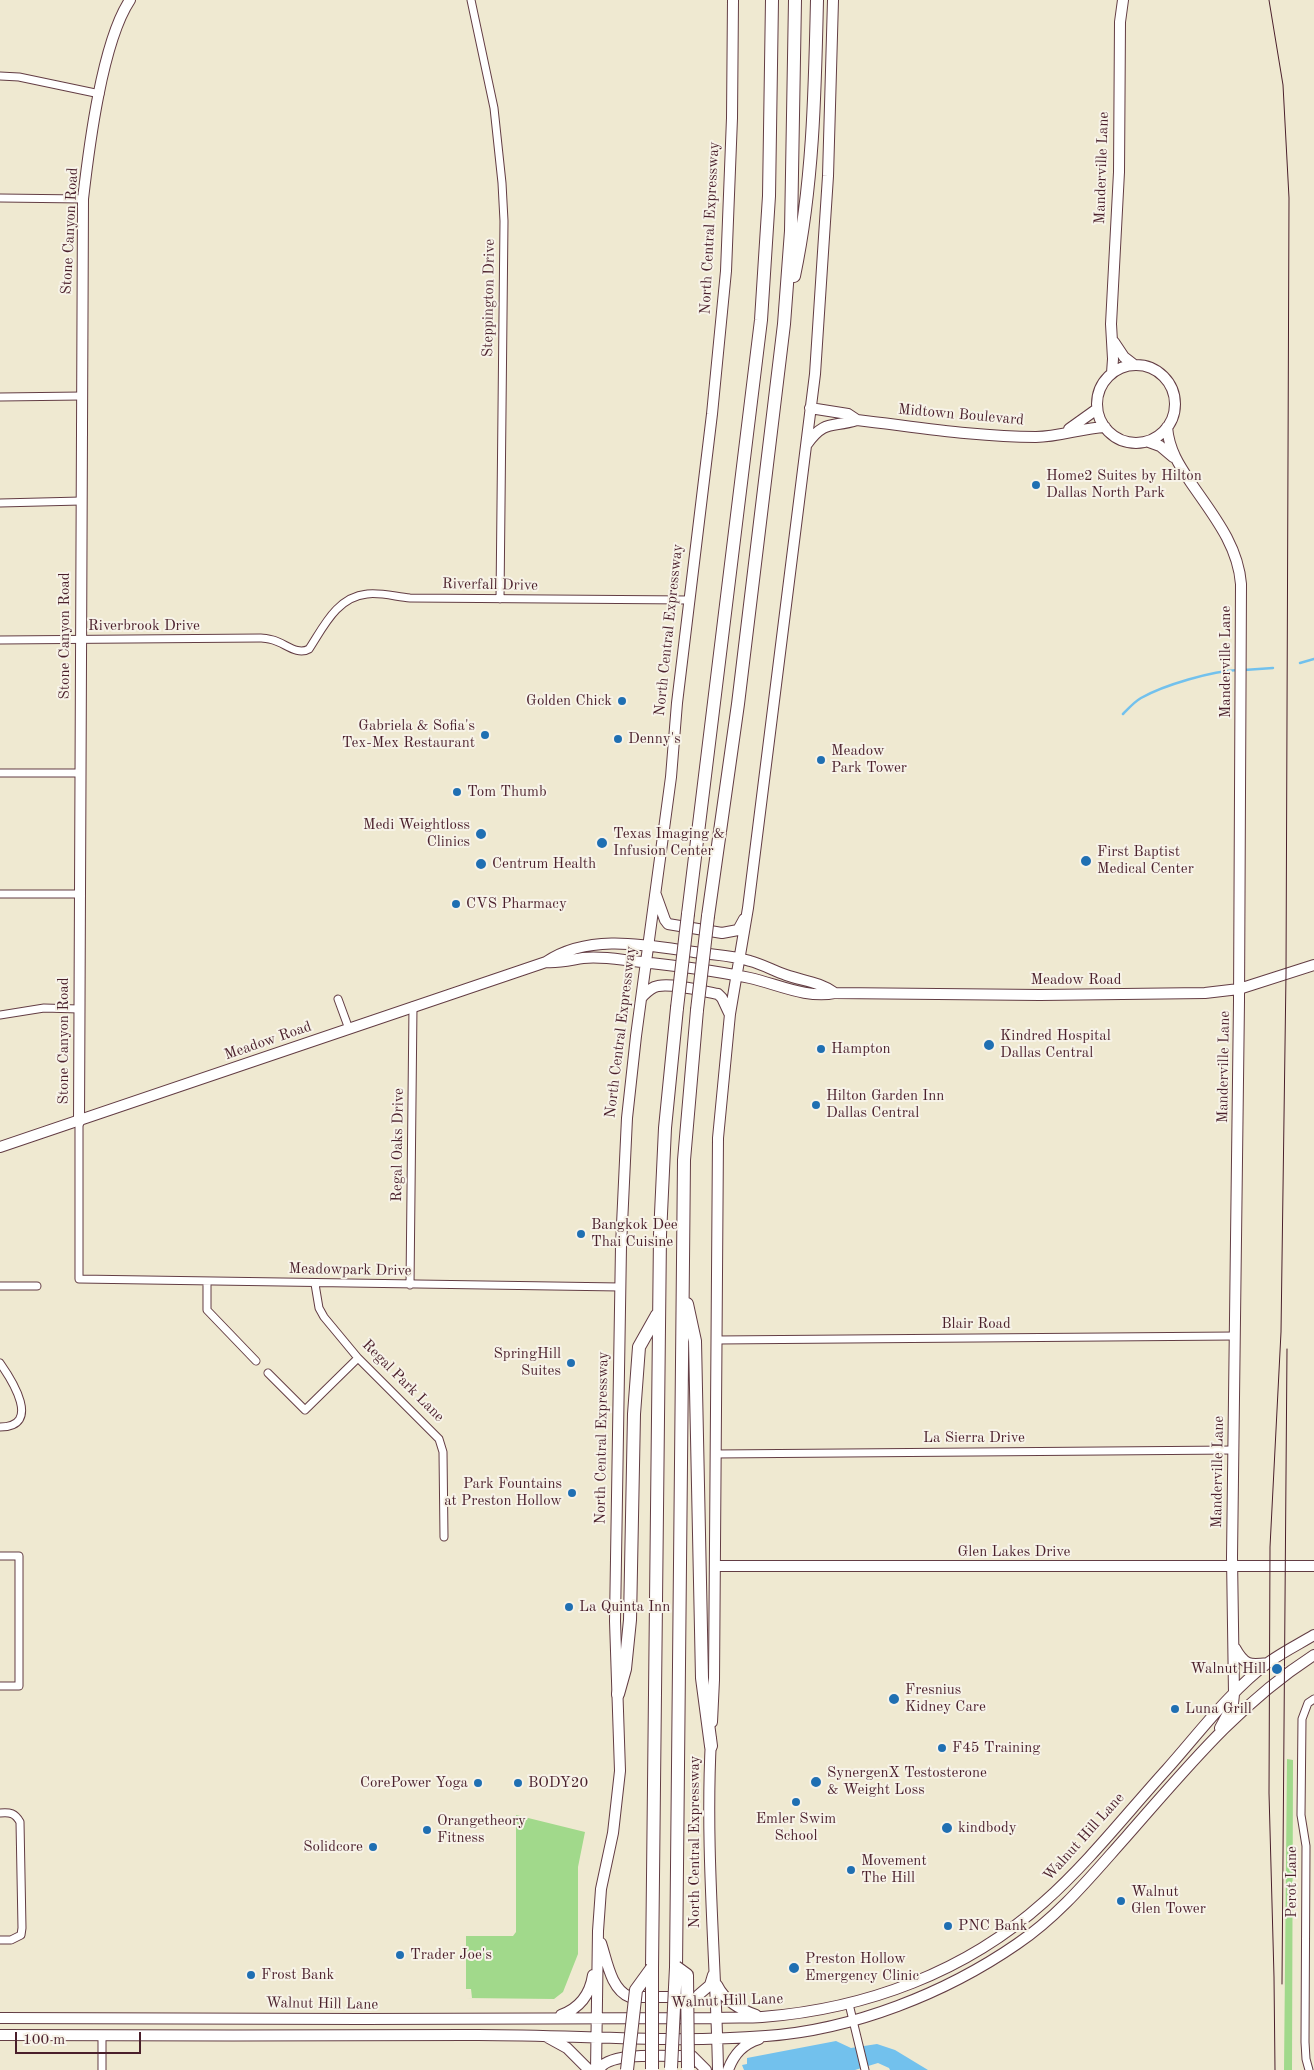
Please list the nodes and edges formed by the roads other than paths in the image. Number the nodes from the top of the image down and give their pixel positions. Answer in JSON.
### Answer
{"nodes":[{"id":1,"x":130,"y":0,"type":"edge"},
{"id":2,"x":471,"y":0,"type":"edge"},
{"id":3,"x":733,"y":0,"type":"edge"},
{"id":4,"x":766,"y":0,"type":"edge"},
{"id":5,"x":795,"y":0,"type":"edge"},
{"id":6,"x":817,"y":0,"type":"edge"},
{"id":7,"x":833,"y":0,"type":"edge"},
{"id":8,"x":1123,"y":0,"type":"edge"},
{"id":9,"x":772,"y":6,"type":"edge"},
{"id":10,"x":0,"y":76,"type":"edge"},
{"id":11,"x":100,"y":94,"type":"junction"},
{"id":12,"x":0,"y":198,"type":"edge"},
{"id":13,"x":83,"y":199,"type":"junction"},
{"id":14,"x":784,"y":324,"type":"junction"},
{"id":15,"x":1112,"y":337,"type":"junction"},
{"id":16,"x":1132,"y":364,"type":"junction"},
{"id":17,"x":1112,"y":373,"type":"junction"},
{"id":18,"x":82,"y":396,"type":"junction"},
{"id":19,"x":0,"y":397,"type":"edge"},
{"id":20,"x":810,"y":408,"type":"junction"},
{"id":21,"x":1097,"y":409,"type":"junction"},
{"id":22,"x":857,"y":420,"type":"junction"},
{"id":23,"x":1167,"y":427,"type":"junction"},
{"id":24,"x":1105,"y":428,"type":"junction"},
{"id":25,"x":1062,"y":433,"type":"junction"},
{"id":26,"x":1149,"y":442,"type":"junction"},
{"id":27,"x":806,"y":445,"type":"junction"},
{"id":28,"x":1175,"y":458,"type":"junction"},
{"id":29,"x":81,"y":501,"type":"junction"},
{"id":30,"x":0,"y":503,"type":"edge"},
{"id":31,"x":500,"y":599,"type":"junction"},
{"id":32,"x":689,"y":600,"type":"junction"},
{"id":33,"x":0,"y":640,"type":"edge"},
{"id":34,"x":80,"y":640,"type":"junction"},
{"id":35,"x":313,"y":642,"type":"joint"},
{"id":36,"x":0,"y":773,"type":"edge"},
{"id":37,"x":80,"y":773,"type":"junction"},
{"id":38,"x":655,"y":892,"type":"junction"},
{"id":39,"x":0,"y":894,"type":"edge"},
{"id":40,"x":80,"y":894,"type":"junction"},
{"id":41,"x":748,"y":908,"type":"junction"},
{"id":42,"x":648,"y":946,"type":"junction"},
{"id":43,"x":739,"y":958,"type":"junction"},
{"id":44,"x":546,"y":962,"type":"junction"},
{"id":45,"x":646,"y":962,"type":"junction"},
{"id":46,"x":1314,"y":965,"type":"edge"},
{"id":47,"x":736,"y":976,"type":"junction"},
{"id":48,"x":1239,"y":989,"type":"junction"},
{"id":49,"x":835,"y":993,"type":"junction"},
{"id":50,"x":642,"y":997,"type":"junction"},
{"id":51,"x":338,"y":999,"type":"dead end"},
{"id":52,"x":413,"y":1006,"type":"junction"},
{"id":53,"x":80,"y":1009,"type":"junction"},
{"id":54,"x":730,"y":1014,"type":"junction"},
{"id":55,"x":0,"y":1015,"type":"edge"},
{"id":56,"x":349,"y":1029,"type":"junction"},
{"id":57,"x":79,"y":1122,"type":"junction"},
{"id":58,"x":0,"y":1147,"type":"edge"},
{"id":59,"x":80,"y":1279,"type":"joint"},
{"id":60,"x":208,"y":1282,"type":"junction"},
{"id":61,"x":682,"y":1282,"type":"junction"},
{"id":62,"x":315,"y":1284,"type":"junction"},
{"id":63,"x":410,"y":1285,"type":"junction"},
{"id":64,"x":0,"y":1286,"type":"edge"},
{"id":65,"x":37,"y":1286,"type":"dead end"},
{"id":66,"x":620,"y":1287,"type":"junction"},
{"id":67,"x":659,"y":1313,"type":"junction"},
{"id":68,"x":1235,"y":1336,"type":"junction"},
{"id":69,"x":717,"y":1340,"type":"junction"},
{"id":70,"x":358,"y":1358,"type":"junction"},
{"id":71,"x":256,"y":1361,"type":"dead end"},
{"id":72,"x":0,"y":1364,"type":"edge"},
{"id":73,"x":268,"y":1373,"type":"dead end"},
{"id":74,"x":0,"y":1427,"type":"edge"},
{"id":75,"x":1234,"y":1450,"type":"junction"},
{"id":76,"x":715,"y":1454,"type":"junction"},
{"id":77,"x":444,"y":1537,"type":"dead end"},
{"id":78,"x":0,"y":1556,"type":"edge"},
{"id":79,"x":714,"y":1566,"type":"junction"},
{"id":80,"x":1314,"y":1566,"type":"edge"},
{"id":81,"x":1232,"y":1568,"type":"junction"},
{"id":82,"x":1314,"y":1635,"type":"edge"},
{"id":83,"x":1233,"y":1646,"type":"junction"},
{"id":84,"x":1314,"y":1655,"type":"edge"},
{"id":85,"x":1314,"y":1662,"type":"edge"},
{"id":86,"x":1268,"y":1663,"type":"junction"},
{"id":87,"x":1302,"y":1663,"type":"junction"},
{"id":88,"x":0,"y":1686,"type":"edge"},
{"id":89,"x":618,"y":1694,"type":"junction"},
{"id":90,"x":1234,"y":1694,"type":"junction"},
{"id":91,"x":1314,"y":1699,"type":"edge"},
{"id":92,"x":1218,"y":1733,"type":"junction"},
{"id":93,"x":711,"y":1746,"type":"junction"},
{"id":94,"x":1132,"y":1808,"type":"junction"},
{"id":95,"x":0,"y":1813,"type":"edge"},
{"id":96,"x":1142,"y":1819,"type":"junction"},
{"id":97,"x":0,"y":1940,"type":"edge"},
{"id":98,"x":996,"y":1940,"type":"junction"},
{"id":99,"x":598,"y":1942,"type":"junction"},
{"id":100,"x":1004,"y":1953,"type":"junction"},
{"id":101,"x":676,"y":1967,"type":"junction"},
{"id":102,"x":652,"y":1968,"type":"junction"},
{"id":103,"x":715,"y":1977,"type":"junction"},
{"id":104,"x":849,"y":2004,"type":"junction"},
{"id":105,"x":596,"y":2017,"type":"junction"},
{"id":106,"x":761,"y":2017,"type":"junction"},
{"id":107,"x":0,"y":2018,"type":"edge"},
{"id":108,"x":104,"y":2018,"type":"junction"},
{"id":109,"x":556,"y":2018,"type":"junction"},
{"id":110,"x":717,"y":2018,"type":"junction"},
{"id":111,"x":852,"y":2020,"type":"junction"},
{"id":112,"x":0,"y":2035,"type":"edge"},
{"id":113,"x":102,"y":2036,"type":"junction"},
{"id":114,"x":544,"y":2036,"type":"junction"},
{"id":115,"x":768,"y":2036,"type":"junction"},
{"id":116,"x":596,"y":2037,"type":"junction"},
{"id":117,"x":717,"y":2039,"type":"junction"},
{"id":118,"x":671,"y":2069,"type":"edge"},
{"id":119,"x":688,"y":2069,"type":"edge"},
{"id":120,"x":102,"y":2070,"type":"edge"},
{"id":121,"x":589,"y":2070,"type":"edge"},
{"id":122,"x":598,"y":2070,"type":"edge"},
{"id":123,"x":627,"y":2070,"type":"edge"},
{"id":124,"x":652,"y":2070,"type":"edge"},
{"id":125,"x":706,"y":2070,"type":"edge"},
{"id":126,"x":718,"y":2070,"type":"edge"},
{"id":127,"x":728,"y":2070,"type":"edge"},
{"id":128,"x":865,"y":2070,"type":"edge"},
{"id":129,"x":1309,"y":2070,"type":"edge"}],
"edges":[{"from":1,"to":11,"type":"main road","name":"Stone Canyon Road"},
{"from":2,"to":31,"type":"street","name":"Steppington Drive"},
{"from":3,"to":32,"type":"main road","name":"North Central Expressway"},
{"from":4,"to":9,"type":"highway"},
{"from":5,"to":14,"type":"highway","name":"North Central Expressway"},
{"from":6,"to":14,"type":"highway"},
{"from":7,"to":20,"type":"main road","name":"North Central Expressway"},
{"from":8,"to":15,"type":"main road","name":"Manderville Lane"},
{"from":9,"to":67,"type":"highway","bridge":true},
{"from":10,"to":11,"type":"street"},
{"from":11,"to":13,"type":"main road","name":"Stone Canyon Road"},
{"from":12,"to":13,"type":"street"},
{"from":13,"to":18,"type":"main road","name":"Stone Canyon Road"},
{"from":14,"to":61,"type":"highway","name":"North Central Expressway","bridge":true},
{"from":15,"to":16,"type":"main road"},
{"from":15,"to":17,"type":"main road","name":"Manderville Lane"},
{"from":16,"to":17,"type":"main road"},
{"from":16,"to":23,"type":"main road"},
{"from":17,"to":21,"type":"main road"},
{"from":18,"to":19,"type":"street"},
{"from":18,"to":29,"type":"main road","name":"Stone Canyon Road"},
{"from":20,"to":22,"type":"main road","name":"Midtown Boulevard"},
{"from":20,"to":27,"type":"main road","name":"North Central Expressway"},
{"from":21,"to":24,"type":"main road"},
{"from":21,"to":25,"type":"main road","name":"Midtown Boulevard"},
{"from":22,"to":25,"type":"main road","name":"Midtown Boulevard"},
{"from":22,"to":27,"type":"main road","name":"Midtown Boulevard"},
{"from":23,"to":26,"type":"main road"},
{"from":23,"to":28,"type":"main road","name":"Manderville Lane"},
{"from":24,"to":25,"type":"main road","name":"Midtown Boulevard"},
{"from":24,"to":26,"type":"main road"},
{"from":26,"to":28,"type":"main road","name":"Manderville Lane"},
{"from":27,"to":41,"type":"main road","name":"North Central Expressway"},
{"from":28,"to":48,"type":"main road","name":"Manderville Lane"},
{"from":29,"to":30,"type":"street"},
{"from":29,"to":34,"type":"main road","name":"Stone Canyon Road"},
{"from":31,"to":32,"type":"street","name":"Riverfall Drive"},
{"from":31,"to":35,"type":"street","name":"Riverfall Drive"},
{"from":32,"to":38,"type":"main road","name":"North Central Expressway"},
{"from":33,"to":34,"type":"street","name":"Riverbrook Drive"},
{"from":34,"to":35,"type":"street","name":"Riverbrook Drive"},
{"from":34,"to":37,"type":"main road","name":"Stone Canyon Road"},
{"from":36,"to":37,"type":"street"},
{"from":37,"to":40,"type":"main road","name":"Stone Canyon Road"},
{"from":38,"to":41,"type":"main road"},
{"from":38,"to":42,"type":"main road","name":"North Central Expressway"},
{"from":39,"to":40,"type":"street"},
{"from":40,"to":53,"type":"main road","name":"Stone Canyon Road"},
{"from":41,"to":43,"type":"main road","name":"North Central Expressway"},
{"from":42,"to":43,"type":"main road","name":"Meadow Road"},
{"from":42,"to":44,"type":"main road","name":"Meadow Road"},
{"from":42,"to":45,"type":"main road","name":"North Central Expressway"},
{"from":43,"to":47,"type":"main road","name":"North Central Expressway"},
{"from":43,"to":49,"type":"main road","name":"Meadow Road"},
{"from":44,"to":45,"type":"main road","name":"Meadow Road"},
{"from":44,"to":52,"type":"main road","name":"Meadow Road"},
{"from":45,"to":47,"type":"main road","name":"Meadow Road"},
{"from":45,"to":50,"type":"main road","name":"North Central Expressway"},
{"from":46,"to":48,"type":"main road","name":"Meadow Road"},
{"from":47,"to":49,"type":"main road","name":"Meadow Road"},
{"from":47,"to":54,"type":"main road","name":"North Central Expressway"},
{"from":48,"to":49,"type":"main road","name":"Meadow Road"},
{"from":48,"to":68,"type":"main road","name":"Manderville Lane"},
{"from":50,"to":54,"type":"main road"},
{"from":50,"to":66,"type":"main road","name":"North Central Expressway"},
{"from":51,"to":56,"type":"street"},
{"from":52,"to":56,"type":"main road","name":"Meadow Road"},
{"from":52,"to":63,"type":"street","name":"Regal Oaks Drive"},
{"from":53,"to":55,"type":"street"},
{"from":53,"to":57,"type":"main road","name":"Stone Canyon Road"},
{"from":54,"to":69,"type":"main road","name":"North Central Expressway"},
{"from":56,"to":57,"type":"main road","name":"Meadow Road"},
{"from":57,"to":58,"type":"main road","name":"Meadow Road"},
{"from":57,"to":59,"type":"street","name":"Stone Canyon Road"},
{"from":59,"to":60,"type":"street","name":"Meadowpark Drive"},
{"from":60,"to":62,"type":"street","name":"Meadowpark Drive"},
{"from":60,"to":71,"type":"street"},
{"from":61,"to":93,"type":"highway"},
{"from":61,"to":101,"type":"highway","name":"North Central Expressway"},
{"from":62,"to":63,"type":"street","name":"Meadowpark Drive"},
{"from":62,"to":70,"type":"street","name":"Regal Park Lane"},
{"from":63,"to":66,"type":"street","name":"Meadowpark Drive"},
{"from":64,"to":65,"type":"street"},
{"from":66,"to":89,"type":"main road","name":"North Central Expressway"},
{"from":67,"to":89,"type":"highway"},
{"from":67,"to":102,"type":"highway"},
{"from":68,"to":69,"type":"street","name":"Blair Road"},
{"from":68,"to":75,"type":"main road","name":"Manderville Lane"},
{"from":69,"to":76,"type":"main road","name":"North Central Expressway"},
{"from":70,"to":73,"type":"street"},
{"from":70,"to":77,"type":"street","name":"Regal Park Lane"},
{"from":72,"to":74,"type":"street"},
{"from":75,"to":76,"type":"street","name":"La Sierra Drive"},
{"from":75,"to":81,"type":"main road","name":"Manderville Lane"},
{"from":76,"to":79,"type":"main road","name":"North Central Expressway"},
{"from":78,"to":88,"type":"street"},
{"from":79,"to":81,"type":"main road","name":"Glen Lakes Drive"},
{"from":79,"to":93,"type":"main road","name":"North Central Expressway"},
{"from":80,"to":81,"type":"main road","name":"Glen Lakes Drive"},
{"from":81,"to":83,"type":"main road","name":"Manderville Lane"},
{"from":82,"to":86,"type":"main road","name":"Walnut Hill Lane"},
{"from":83,"to":86,"type":"main road"},
{"from":83,"to":90,"type":"main road","name":"Manderville Lane"},
{"from":84,"to":87,"type":"main road","name":"Walnut Hill Lane"},
{"from":85,"to":87,"type":"street"},
{"from":86,"to":90,"type":"main road","name":"Walnut Hill Lane"},
{"from":87,"to":92,"type":"main road","name":"Walnut Hill Lane"},
{"from":89,"to":99,"type":"main road","name":"North Central Expressway"},
{"from":90,"to":92,"type":"main road"},
{"from":90,"to":94,"type":"main road","name":"Walnut Hill Lane"},
{"from":91,"to":129,"type":"street","name":"Perot Lane"},
{"from":92,"to":96,"type":"main road","name":"Walnut Hill Lane"},
{"from":93,"to":103,"type":"main road","name":"North Central Expressway"},
{"from":94,"to":96,"type":"main road"},
{"from":94,"to":98,"type":"main road","name":"Walnut Hill Lane"},
{"from":95,"to":97,"type":"street"},
{"from":96,"to":100,"type":"main road","name":"Walnut Hill Lane"},
{"from":98,"to":100,"type":"main road"},
{"from":98,"to":104,"type":"main road","name":"Walnut Hill Lane"},
{"from":99,"to":103,"type":"main road"},
{"from":99,"to":105,"type":"main road","name":"North Central Expressway"},
{"from":99,"to":109,"type":"main road"},
{"from":100,"to":111,"type":"main road","name":"Walnut Hill Lane"},
{"from":101,"to":118,"type":"highway","name":"North Central Expressway","bridge":true},
{"from":101,"to":119,"type":"highway","bridge":true},
{"from":102,"to":123,"type":"highway","bridge":true},
{"from":102,"to":124,"type":"highway","bridge":true},
{"from":103,"to":106,"type":"main road"},
{"from":103,"to":110,"type":"main road","name":"North Central Expressway"},
{"from":104,"to":106,"type":"main road","name":"Walnut Hill Lane"},
{"from":104,"to":111,"type":"street"},
{"from":105,"to":109,"type":"main road","name":"Walnut Hill Lane"},
{"from":105,"to":110,"type":"main road","name":"Walnut Hill Lane"},
{"from":105,"to":116,"type":"main road","name":"North Central Expressway"},
{"from":106,"to":110,"type":"main road","name":"Walnut Hill Lane"},
{"from":107,"to":108,"type":"main road","name":"Walnut Hill Lane"},
{"from":108,"to":109,"type":"main road","name":"Walnut Hill Lane"},
{"from":108,"to":113,"type":"main road"},
{"from":110,"to":117,"type":"main road","name":"North Central Expressway"},
{"from":111,"to":115,"type":"main road","name":"Walnut Hill Lane"},
{"from":111,"to":128,"type":"street"},
{"from":112,"to":113,"type":"main road","name":"Walnut Hill Lane"},
{"from":113,"to":114,"type":"main road","name":"Walnut Hill Lane"},
{"from":113,"to":120,"type":"street"},
{"from":114,"to":116,"type":"main road","name":"Walnut Hill Lane"},
{"from":114,"to":121,"type":"main road"},
{"from":115,"to":117,"type":"main road","name":"Walnut Hill Lane"},
{"from":115,"to":127,"type":"main road"},
{"from":116,"to":117,"type":"main road","name":"Walnut Hill Lane"},
{"from":116,"to":122,"type":"main road","name":"North Central Expressway"},
{"from":117,"to":126,"type":"main road","name":"North Central Expressway"},
{"from":122,"to":125,"type":"main road"}]}
